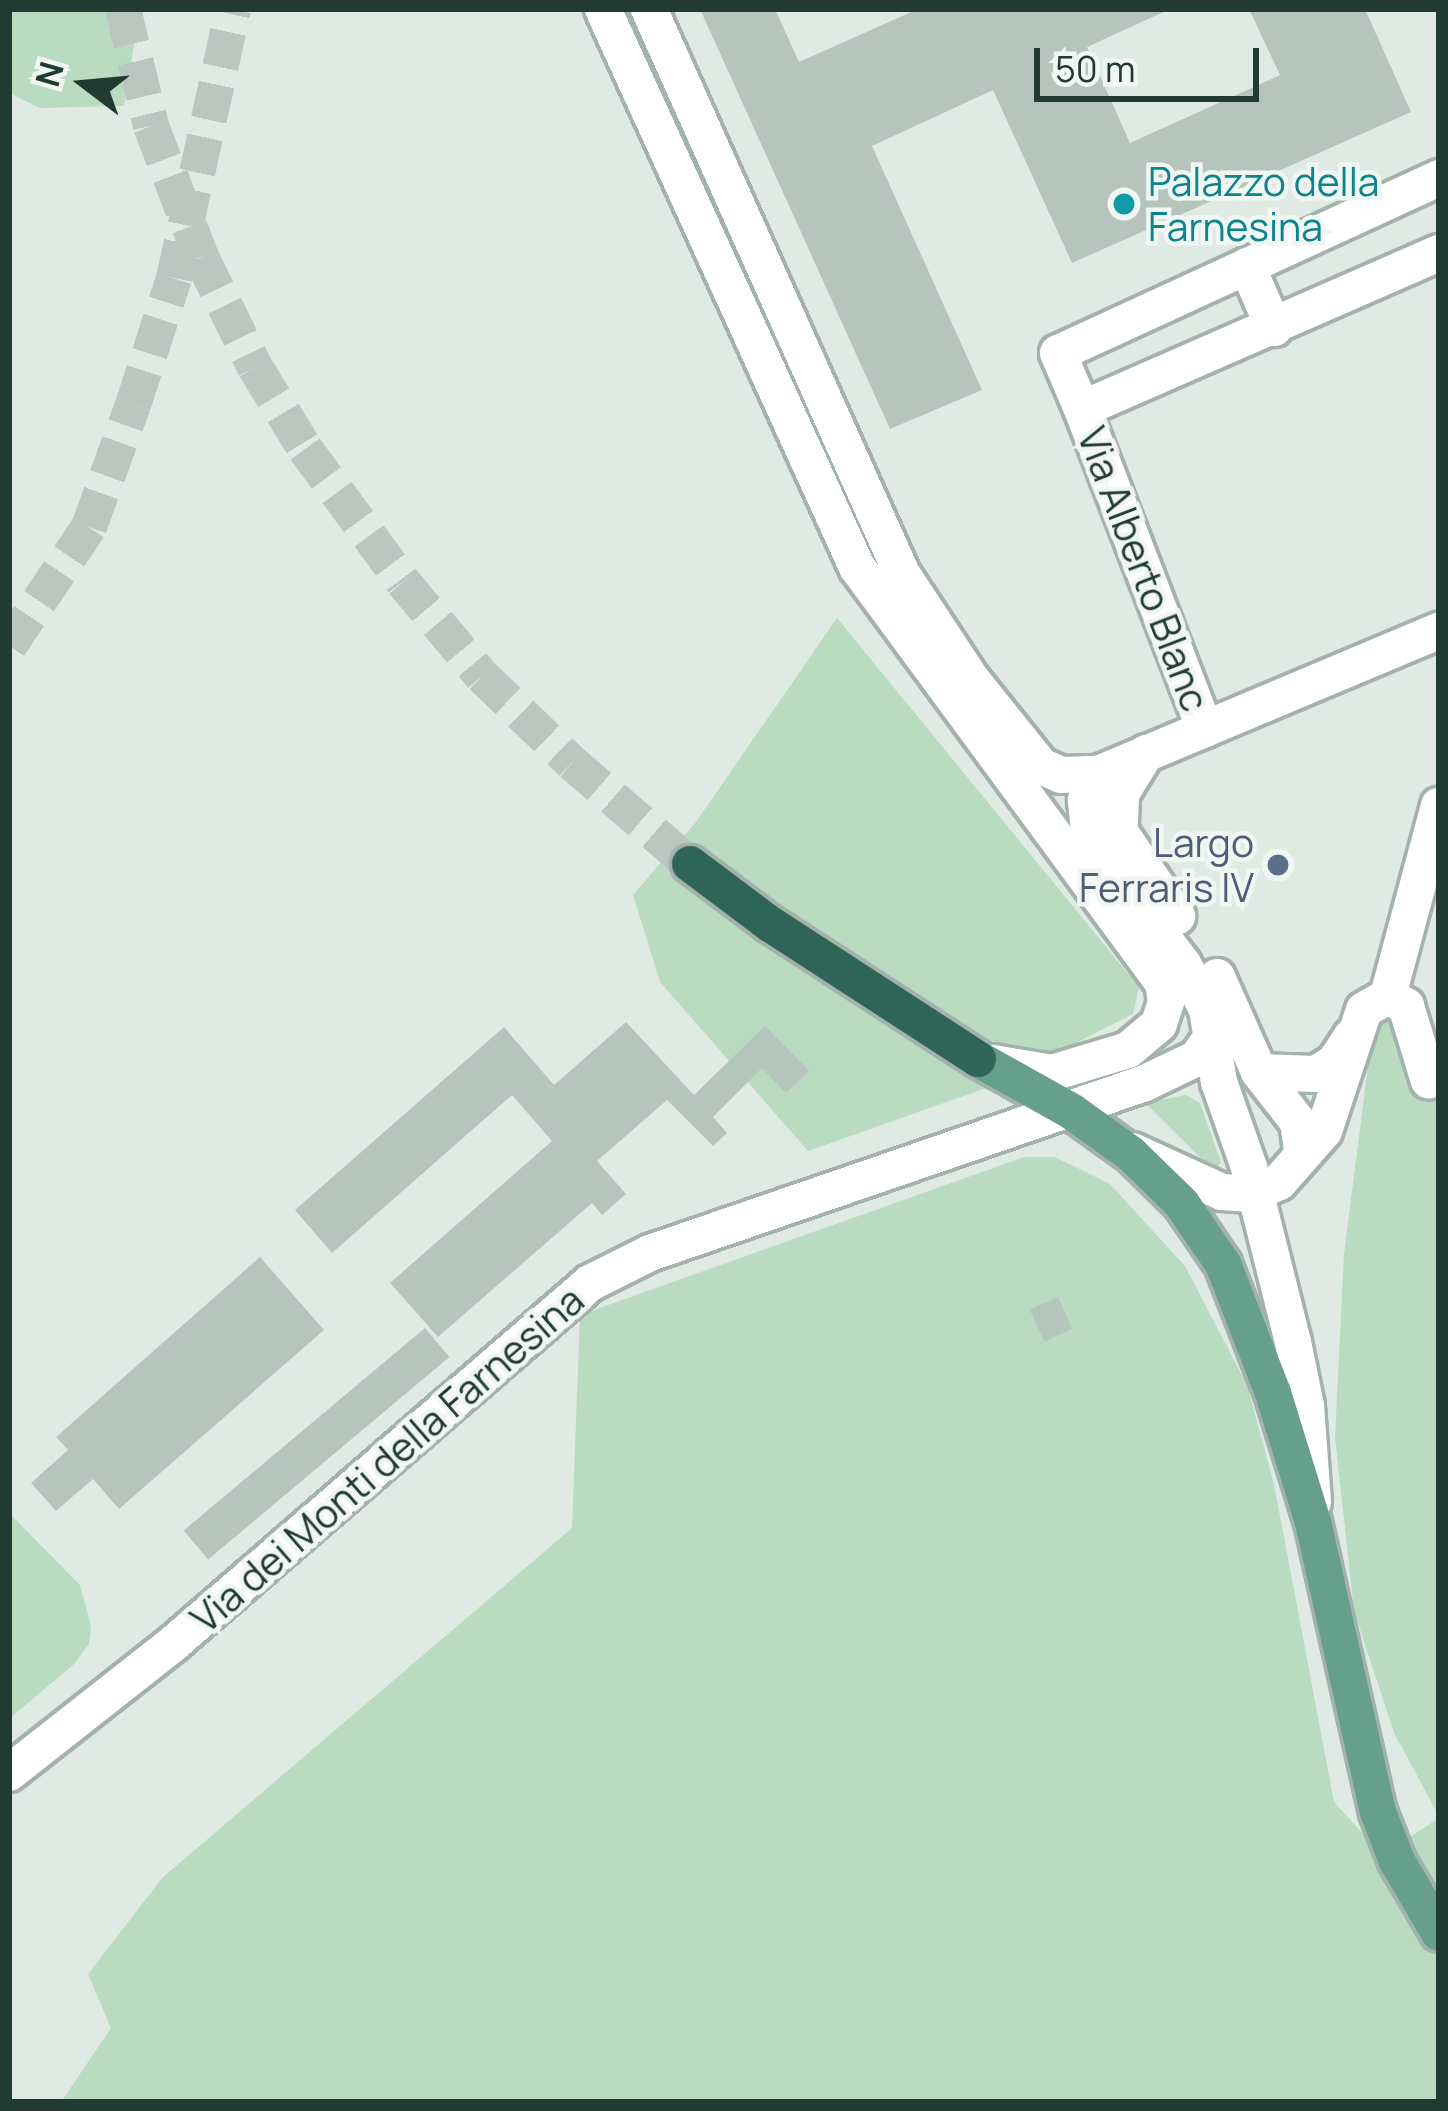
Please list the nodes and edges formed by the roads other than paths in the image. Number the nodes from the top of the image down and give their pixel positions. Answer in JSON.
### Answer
{"nodes":[{"id":1,"x":603,"y":9,"type":"edge"},
{"id":2,"x":649,"y":9,"type":"edge"},
{"id":3,"x":1439,"y":178,"type":"edge"},
{"id":4,"x":1439,"y":253,"type":"edge"},
{"id":5,"x":1247,"y":266,"type":"junction"},
{"id":6,"x":1274,"y":328,"type":"junction"},
{"id":7,"x":808,"y":364,"type":"junction"},
{"id":8,"x":1082,"y":410,"type":"junction"},
{"id":9,"x":829,"y":515,"type":"junction"},
{"id":10,"x":1439,"y":613,"type":"edge"},
{"id":11,"x":1425,"y":635,"type":"edge"},
{"id":12,"x":1205,"y":729,"type":"junction"},
{"id":13,"x":1146,"y":753,"type":"junction"},
{"id":14,"x":1098,"y":774,"type":"junction"},
{"id":15,"x":1439,"y":806,"type":"edge"},
{"id":16,"x":690,"y":864,"type":"tunnel mouth"},
{"id":17,"x":1388,"y":996,"type":"junction"},
{"id":18,"x":1357,"y":1025,"type":"junction"},
{"id":19,"x":1211,"y":1038,"type":"junction"},
{"id":20,"x":978,"y":1059,"type":"junction"},
{"id":21,"x":1259,"y":1072,"type":"junction"},
{"id":22,"x":1430,"y":1081,"type":"dead end"},
{"id":23,"x":1071,"y":1111,"type":"junction"},
{"id":24,"x":1118,"y":1144,"type":"junction"},
{"id":25,"x":1302,"y":1150,"type":"junction"},
{"id":26,"x":1256,"y":1193,"type":"junction"},
{"id":27,"x":1313,"y":1522,"type":"junction"},
{"id":28,"x":9,"y":1773,"type":"edge"},
{"id":29,"x":1439,"y":1933,"type":"edge"}],
"edges":[{"from":1,"to":9,"type":"street"},
{"from":2,"to":7,"type":"street"},
{"from":3,"to":5,"type":"street"},
{"from":4,"to":6,"type":"street"},
{"from":5,"to":6,"type":"street"},
{"from":5,"to":8,"type":"street","name":"Via Alberto Blanc"},
{"from":6,"to":8,"type":"street"},
{"from":7,"to":9,"type":"street"},
{"from":7,"to":14,"type":"street"},
{"from":8,"to":12,"type":"street","name":"Via Alberto Blanc"},
{"from":9,"to":20,"type":"street"},
{"from":10,"to":11,"type":"street"},
{"from":11,"to":12,"type":"street"},
{"from":12,"to":13,"type":"street"},
{"from":13,"to":14,"type":"street"},
{"from":13,"to":21,"type":"street"},
{"from":14,"to":19,"type":"street"},
{"from":15,"to":17,"type":"street"},
{"from":16,"to":20,"type":"highway"},
{"from":17,"to":18,"type":"street"},
{"from":17,"to":22,"type":"street"},
{"from":18,"to":21,"type":"street"},
{"from":18,"to":25,"type":"street"},
{"from":19,"to":23,"type":"street","name":"Via dei Monti della Farnesina"},
{"from":19,"to":26,"type":"street"},
{"from":20,"to":23,"type":"main road"},
{"from":21,"to":25,"type":"street"},
{"from":23,"to":24,"type":"main road"},
{"from":23,"to":28,"type":"street","name":"Via dei Monti della Farnesina"},
{"from":24,"to":26,"type":"street"},
{"from":24,"to":27,"type":"main road"},
{"from":25,"to":26,"type":"street"},
{"from":26,"to":27,"type":"street"},
{"from":27,"to":29,"type":"main road"}]}
